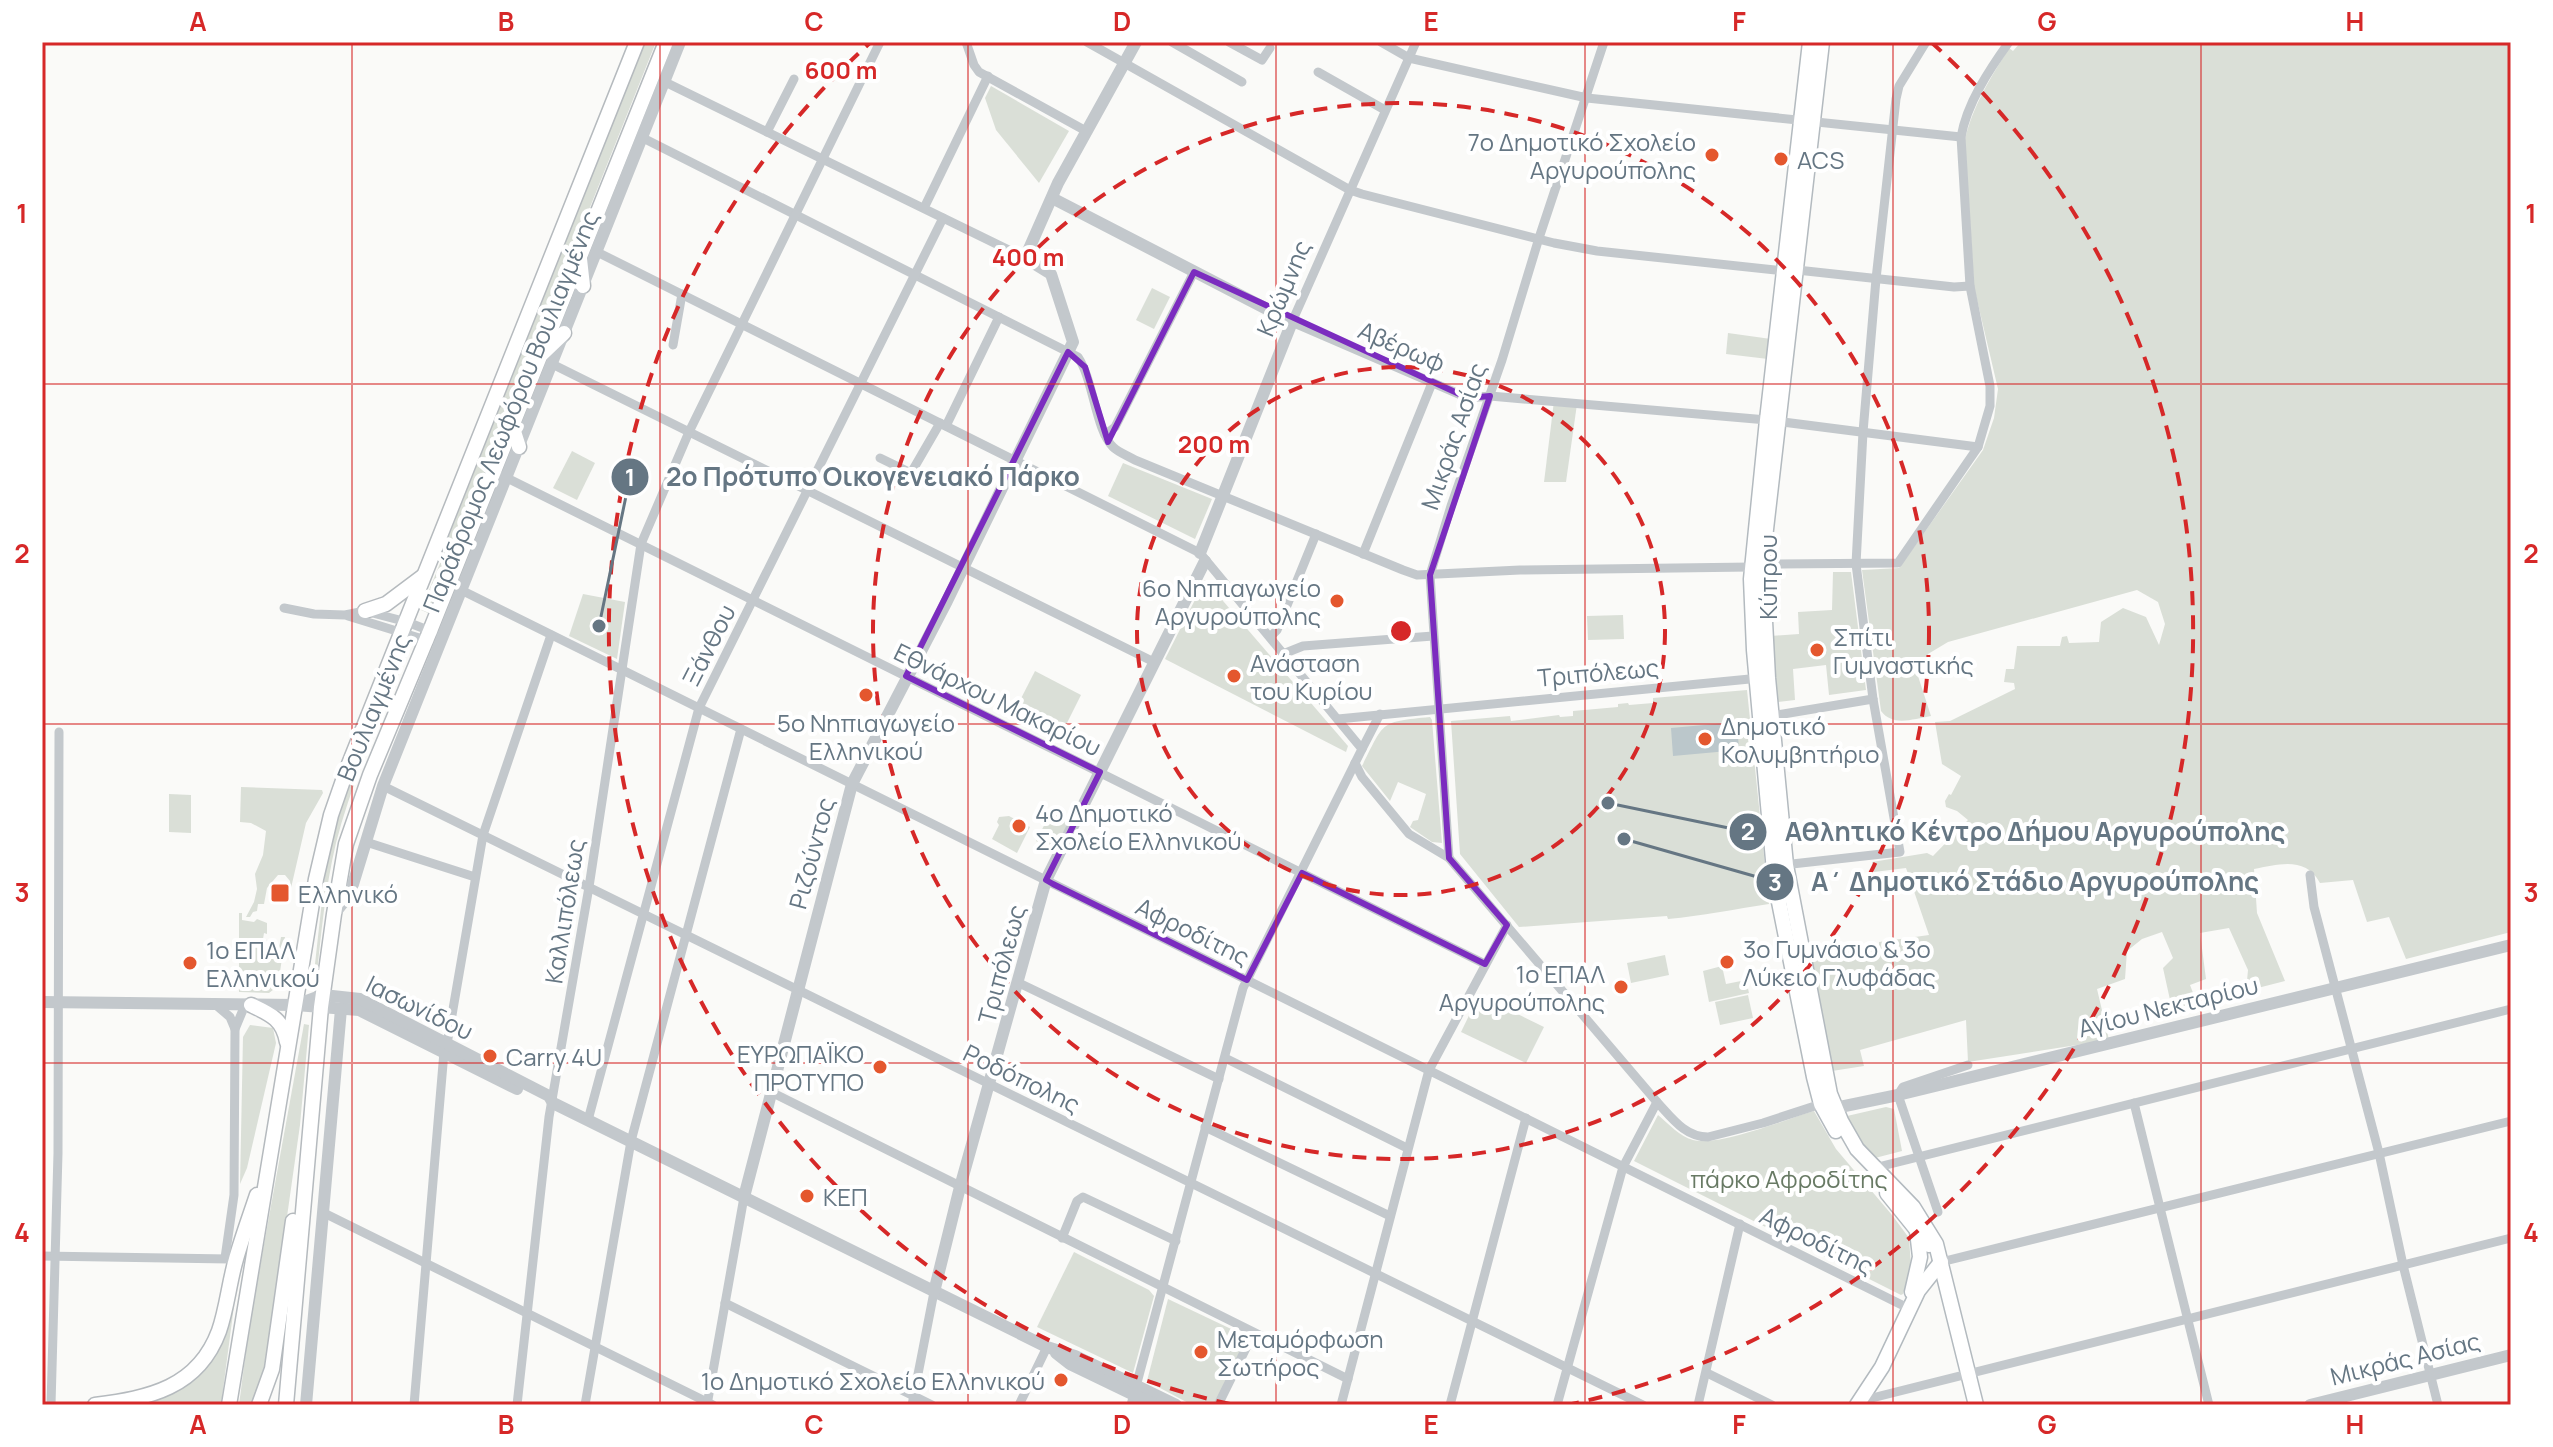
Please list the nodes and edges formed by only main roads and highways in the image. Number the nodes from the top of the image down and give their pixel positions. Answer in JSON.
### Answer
{"nodes":[{"id":1,"x":637,"y":42,"type":"edge"},
{"id":2,"x":666,"y":42,"type":"edge"},
{"id":3,"x":1810,"y":42,"type":"edge"},
{"id":4,"x":1822,"y":42,"type":"edge"},
{"id":5,"x":1808,"y":120,"type":"junction"},
{"id":6,"x":579,"y":257,"type":"junction"},
{"id":7,"x":583,"y":286,"type":"road end"},
{"id":8,"x":564,"y":333,"type":"road end"},
{"id":9,"x":546,"y":361,"type":"junction"},
{"id":10,"x":512,"y":425,"type":"junction"},
{"id":11,"x":519,"y":447,"type":"road end"},
{"id":12,"x":425,"y":574,"type":"junction"},
{"id":13,"x":365,"y":611,"type":"road end"},
{"id":14,"x":1762,"y":678,"type":"junction"},
{"id":15,"x":1780,"y":866,"type":"junction"},
{"id":16,"x":248,"y":1005,"type":"road end"},
{"id":17,"x":288,"y":1053,"type":"junction"},
{"id":18,"x":1828,"y":1106,"type":"junction"},
{"id":19,"x":311,"y":1123,"type":"junction"},
{"id":20,"x":272,"y":1152,"type":"junction"},
{"id":21,"x":1917,"y":1231,"type":"junction"},
{"id":22,"x":1941,"y":1262,"type":"junction"},
{"id":23,"x":1908,"y":1308,"type":"junction"},
{"id":24,"x":1859,"y":1403,"type":"edge"},
{"id":25,"x":230,"y":1404,"type":"edge"},
{"id":26,"x":95,"y":1405,"type":"edge"},
{"id":27,"x":259,"y":1405,"type":"edge"},
{"id":28,"x":286,"y":1405,"type":"edge"},
{"id":29,"x":1976,"y":1405,"type":"edge"}],
"edges":[{"from":1,"to":12,"type":"main road","name":"Βουλιαγμένης"},
{"from":2,"to":6,"type":"main road","name":"Βουλιαγμένης"},
{"from":3,"to":5,"type":"main road","name":"Κύπρου"},
{"from":4,"to":5,"type":"main road","name":"Κύπρου"},
{"from":5,"to":14,"type":"main road","name":"Κύπρου"},
{"from":6,"to":7,"type":"main road"},
{"from":6,"to":9,"type":"main road","name":"Βουλιαγμένης"},
{"from":8,"to":9,"type":"main road"},
{"from":9,"to":10,"type":"main road","name":"Βουλιαγμένης"},
{"from":10,"to":11,"type":"main road"},
{"from":10,"to":19,"type":"main road","name":"Βουλιαγμένης"},
{"from":12,"to":13,"type":"main road"},
{"from":12,"to":17,"type":"main road","name":"Βουλιαγμένης"},
{"from":14,"to":15,"type":"main road","name":"Κύπρου"},
{"from":14,"to":15,"type":"main road","name":"Κύπρου"},
{"from":15,"to":18,"type":"main road","name":"Κύπρου"},
{"from":16,"to":17,"type":"main road"},
{"from":17,"to":20,"type":"main road","name":"Βουλιαγμένης"},
{"from":18,"to":21,"type":"main road"},
{"from":18,"to":22,"type":"main road"},
{"from":19,"to":27,"type":"main road"},
{"from":19,"to":28,"type":"main road","name":"Βουλιαγμένης"},
{"from":20,"to":25,"type":"main road","name":"Βουλιαγμένης"},
{"from":20,"to":26,"type":"main road"},
{"from":21,"to":22,"type":"main road"},
{"from":21,"to":23,"type":"main road"},
{"from":22,"to":23,"type":"main road"},
{"from":22,"to":29,"type":"main road"},
{"from":23,"to":24,"type":"main road"}]}
